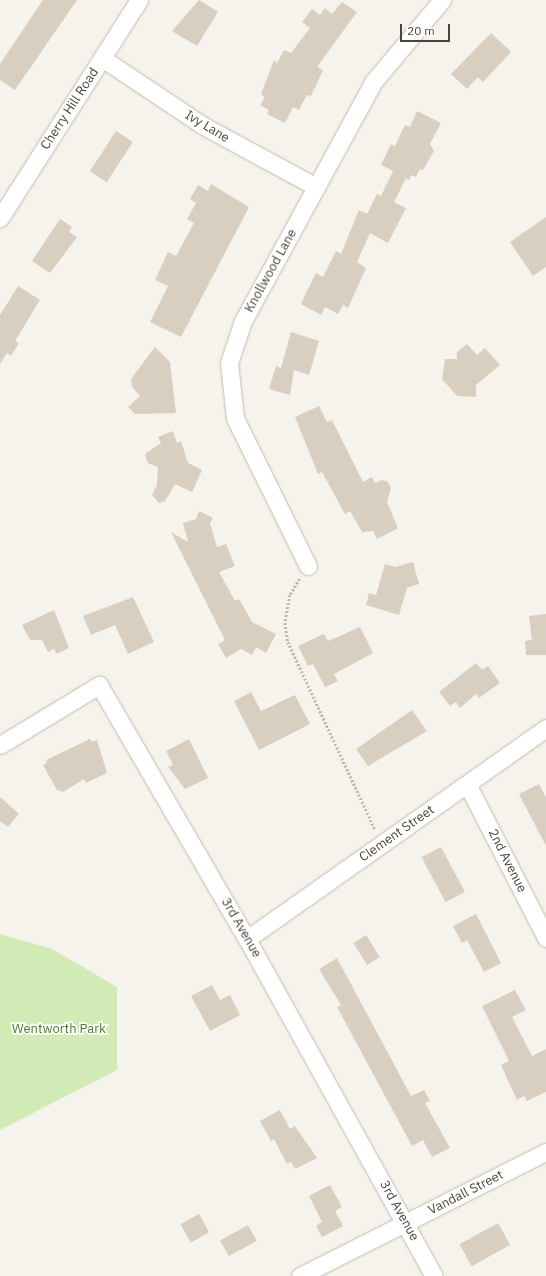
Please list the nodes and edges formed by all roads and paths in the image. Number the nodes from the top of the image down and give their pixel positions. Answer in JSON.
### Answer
{"nodes":[{"id":1,"x":139,"y":0,"type":"edge"},
{"id":2,"x":442,"y":0,"type":"edge"},
{"id":3,"x":102,"y":58,"type":"junction"},
{"id":4,"x":316,"y":187,"type":"junction"},
{"id":5,"x":0,"y":218,"type":"edge"},
{"id":6,"x":308,"y":566,"type":"joint"},
{"id":7,"x":546,"y":728,"type":"edge"},
{"id":8,"x":0,"y":745,"type":"edge"},
{"id":9,"x":467,"y":784,"type":"junction"},
{"id":10,"x":383,"y":844,"type":"junction"},
{"id":11,"x":546,"y":938,"type":"edge"},
{"id":12,"x":247,"y":939,"type":"junction"},
{"id":13,"x":546,"y":1152,"type":"edge"},
{"id":14,"x":406,"y":1222,"type":"junction"},
{"id":15,"x":300,"y":1276,"type":"edge"},
{"id":16,"x":434,"y":1276,"type":"edge"}],
"edges":[{"from":1,"to":3,"type":"street","name":"Cherry Hill Road"},
{"from":2,"to":4,"type":"street","name":"Knollwood Lane"},
{"from":3,"to":4,"type":"street","name":"Ivy Lane"},
{"from":3,"to":5,"type":"street","name":"Cherry Hill Road"},
{"from":4,"to":6,"type":"street","name":"Knollwood Lane"},
{"from":6,"to":10,"type":"path"},
{"from":7,"to":9,"type":"street","name":"Clement Street"},
{"from":8,"to":12,"type":"street","name":"3rd Avenue"},
{"from":9,"to":10,"type":"street","name":"Clement Street"},
{"from":9,"to":11,"type":"street","name":"2nd Avenue"},
{"from":10,"to":12,"type":"street","name":"Clement Street"},
{"from":12,"to":14,"type":"street","name":"3rd Avenue"},
{"from":13,"to":14,"type":"street","name":"Vandall Street"},
{"from":14,"to":15,"type":"street","name":"Vandall Street"},
{"from":14,"to":16,"type":"street","name":"3rd Avenue"}]}
